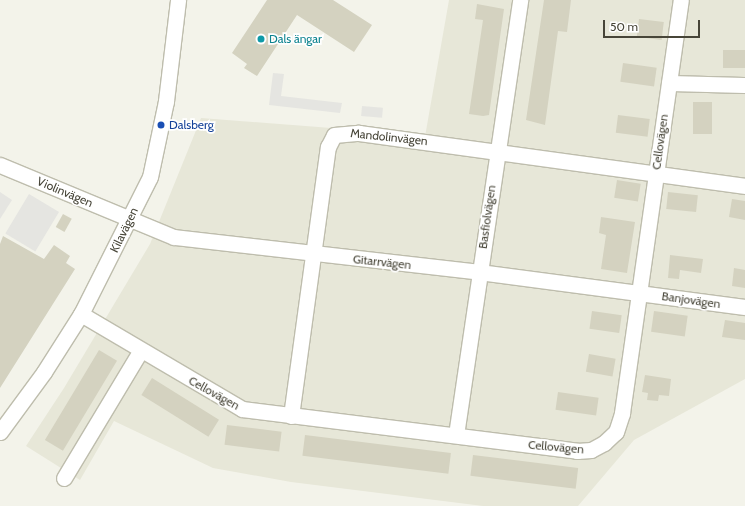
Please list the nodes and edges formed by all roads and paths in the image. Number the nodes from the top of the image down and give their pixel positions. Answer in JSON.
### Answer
{"nodes":[{"id":1,"x":178,"y":0,"type":"edge"},
{"id":2,"x":520,"y":0,"type":"edge"},
{"id":3,"x":681,"y":0,"type":"edge"},
{"id":4,"x":669,"y":84,"type":"junction"},
{"id":5,"x":745,"y":85,"type":"edge"},
{"id":6,"x":497,"y":151,"type":"junction"},
{"id":7,"x":0,"y":165,"type":"edge"},
{"id":8,"x":656,"y":173,"type":"junction"},
{"id":9,"x":745,"y":186,"type":"edge"},
{"id":10,"x":130,"y":220,"type":"junction"},
{"id":11,"x":315,"y":254,"type":"junction"},
{"id":12,"x":479,"y":272,"type":"junction"},
{"id":13,"x":638,"y":293,"type":"junction"},
{"id":14,"x":745,"y":307,"type":"edge"},
{"id":15,"x":80,"y":314,"type":"junction"},
{"id":16,"x":141,"y":350,"type":"junction"},
{"id":17,"x":291,"y":416,"type":"junction"},
{"id":18,"x":0,"y":432,"type":"edge"},
{"id":19,"x":456,"y":434,"type":"junction"},
{"id":20,"x":64,"y":478,"type":"dead end"}],
"edges":[{"from":1,"to":10,"type":"street","name":"Kilavägen"},
{"from":2,"to":6,"type":"street","name":"Basfiolvägen"},
{"from":3,"to":4,"type":"street","name":"Cellovägen"},
{"from":4,"to":5,"type":"street"},
{"from":4,"to":8,"type":"street","name":"Cellovägen"},
{"from":6,"to":8,"type":"street","name":"Mandolinvägen"},
{"from":6,"to":11,"type":"street","name":"Mandolinvägen"},
{"from":6,"to":12,"type":"street","name":"Basfiolvägen"},
{"from":7,"to":10,"type":"street","name":"Violinvägen"},
{"from":8,"to":9,"type":"street"},
{"from":8,"to":13,"type":"street","name":"Cellovägen"},
{"from":10,"to":11,"type":"street","name":"Gitarrvägen"},
{"from":10,"to":15,"type":"street","name":"Kilavägen"},
{"from":11,"to":12,"type":"street","name":"Gitarrvägen"},
{"from":11,"to":17,"type":"street","name":"Mandolinvägen"},
{"from":12,"to":13,"type":"street","name":"Gitarrvägen"},
{"from":12,"to":19,"type":"street","name":"Basfiolvägen"},
{"from":13,"to":14,"type":"street","name":"Banjovägen"},
{"from":13,"to":19,"type":"street","name":"Cellovägen"},
{"from":15,"to":16,"type":"street","name":"Cellovägen"},
{"from":15,"to":18,"type":"street","name":"Kilavägen"},
{"from":16,"to":17,"type":"street","name":"Cellovägen"},
{"from":16,"to":20,"type":"street"},
{"from":17,"to":19,"type":"street","name":"Cellovägen"}]}
